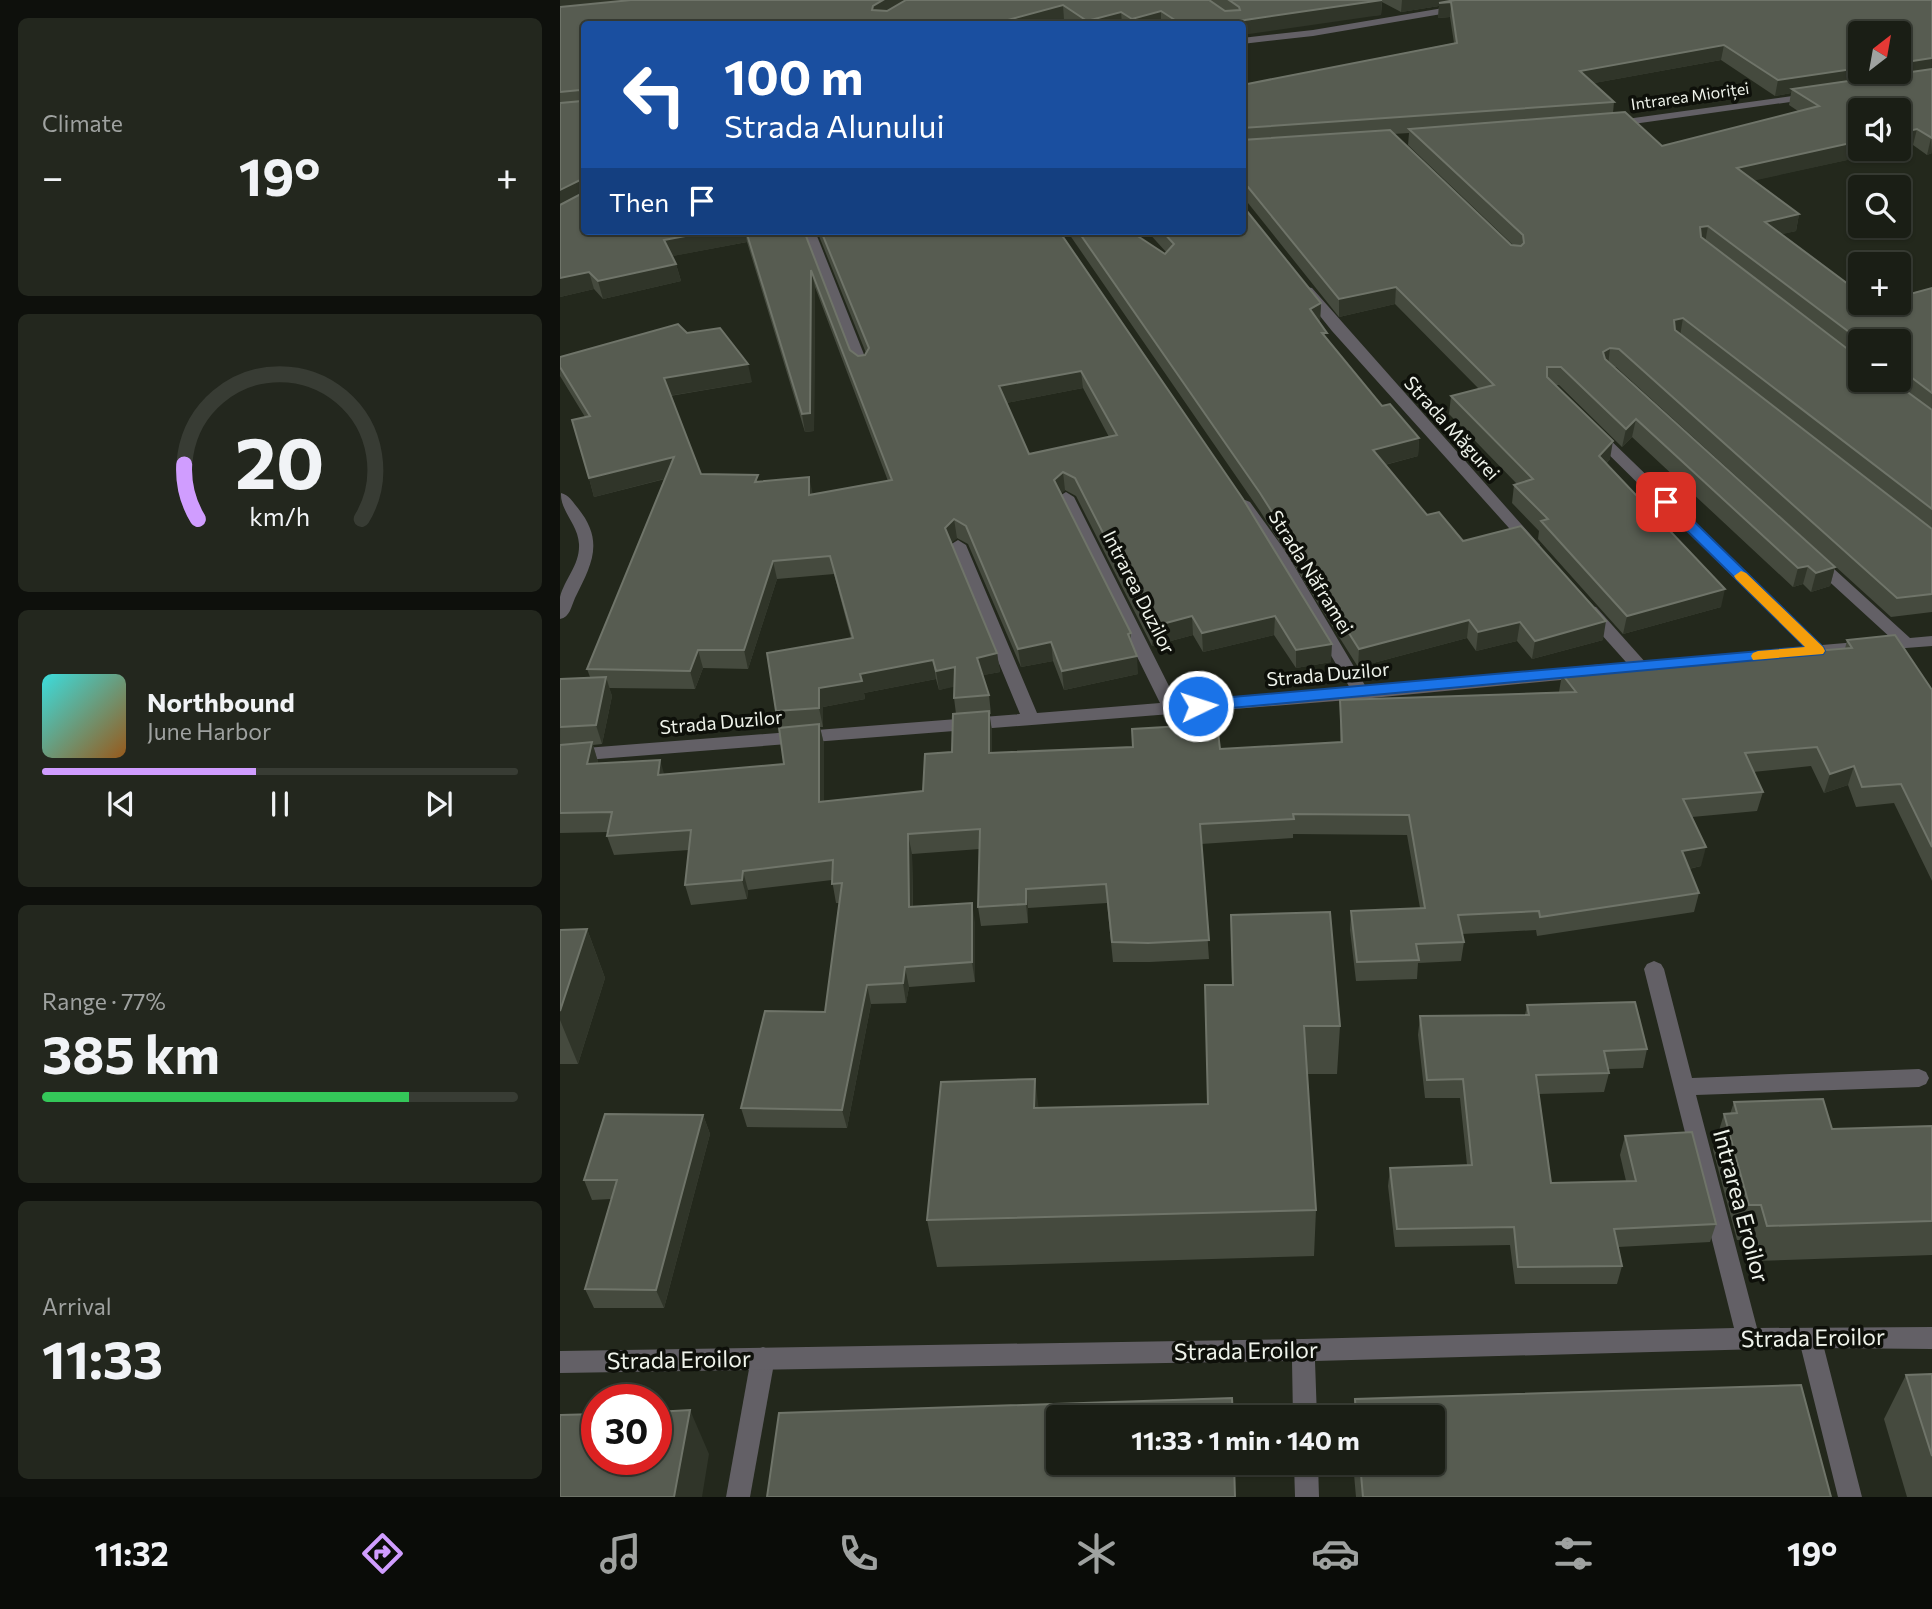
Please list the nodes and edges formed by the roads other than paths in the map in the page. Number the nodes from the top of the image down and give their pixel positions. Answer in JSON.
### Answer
{"nodes":[{"id":1,"x":1452,"y":0,"type":"edge"},
{"id":2,"x":1377,"y":6,"type":"dead end"},
{"id":3,"x":1400,"y":19,"type":"junction"},
{"id":4,"x":1246,"y":33,"type":"edge"},
{"id":5,"x":1257,"y":40,"type":"junction"},
{"id":6,"x":1246,"y":41,"type":"edge"},
{"id":7,"x":1824,"y":95,"type":"edge"},
{"id":8,"x":1596,"y":125,"type":"edge"},
{"id":9,"x":811,"y":235,"type":"edge"},
{"id":10,"x":1294,"y":274,"type":"edge"},
{"id":11,"x":862,"y":367,"type":"edge"},
{"id":12,"x":1581,"y":419,"type":"edge"},
{"id":13,"x":561,"y":495,"type":"edge"},
{"id":14,"x":1239,"y":496,"type":"edge"},
{"id":15,"x":1066,"y":497,"type":"edge"},
{"id":16,"x":958,"y":545,"type":"edge"},
{"id":17,"x":1804,"y":550,"type":"edge"},
{"id":18,"x":1539,"y":554,"type":"edge"},
{"id":19,"x":1576,"y":595,"type":"edge"},
{"id":20,"x":560,"y":614,"type":"edge"},
{"id":21,"x":1932,"y":640,"type":"edge"},
{"id":22,"x":1906,"y":643,"type":"junction"},
{"id":23,"x":1818,"y":651,"type":"junction"},
{"id":24,"x":1777,"y":654,"type":"edge"},
{"id":25,"x":1361,"y":693,"type":"junction"},
{"id":26,"x":1171,"y":708,"type":"junction"},
{"id":27,"x":1031,"y":719,"type":"junction"},
{"id":28,"x":560,"y":756,"type":"edge"},
{"id":29,"x":1654,"y":969,"type":"dead end"},
{"id":30,"x":1919,"y":1078,"type":"dead end"},
{"id":31,"x":1683,"y":1087,"type":"junction"},
{"id":32,"x":1810,"y":1337,"type":"junction"},
{"id":33,"x":1932,"y":1338,"type":"edge"},
{"id":34,"x":1748,"y":1339,"type":"junction"},
{"id":35,"x":1303,"y":1350,"type":"junction"},
{"id":36,"x":763,"y":1358,"type":"junction"},
{"id":37,"x":560,"y":1362,"type":"edge"},
{"id":38,"x":1305,"y":1405,"type":"edge"},
{"id":39,"x":1306,"y":1475,"type":"edge"},
{"id":40,"x":738,"y":1497,"type":"edge"},
{"id":41,"x":1307,"y":1497,"type":"edge"},
{"id":42,"x":1850,"y":1497,"type":"edge"}],
"edges":[{"from":1,"to":3,"type":"street"},
{"from":2,"to":3,"type":"street"},
{"from":3,"to":5,"type":"street"},
{"from":4,"to":5,"type":"street"},
{"from":5,"to":6,"type":"street"},
{"from":7,"to":8,"type":"street","name":"Intrarea Mioriței"},
{"from":9,"to":11,"type":"street"},
{"from":10,"to":18,"type":"street","name":"Strada Măgurei"},
{"from":12,"to":23,"type":"street"},
{"from":13,"to":20,"type":"street"},
{"from":14,"to":25,"type":"street","name":"Strada Năframei"},
{"from":15,"to":26,"type":"street","name":"Intrarea Duzilor"},
{"from":16,"to":27,"type":"street"},
{"from":17,"to":22,"type":"street"},
{"from":19,"to":25,"type":"street","name":"Strada Duzilor"},
{"from":21,"to":22,"type":"street"},
{"from":22,"to":23,"type":"street"},
{"from":23,"to":24,"type":"street"},
{"from":25,"to":26,"type":"street","name":"Strada Duzilor"},
{"from":26,"to":27,"type":"street","name":"Strada Duzilor"},
{"from":27,"to":28,"type":"street","name":"Strada Duzilor"},
{"from":29,"to":31,"type":"street","name":"Intrarea Eroilor"},
{"from":30,"to":31,"type":"street"},
{"from":31,"to":34,"type":"street","name":"Intrarea Eroilor"},
{"from":32,"to":33,"type":"street","name":"Strada Eroilor"},
{"from":32,"to":34,"type":"street","name":"Strada Eroilor"},
{"from":32,"to":42,"type":"street"},
{"from":34,"to":35,"type":"street","name":"Strada Eroilor"},
{"from":35,"to":36,"type":"street","name":"Strada Eroilor"},
{"from":35,"to":38,"type":"street"},
{"from":36,"to":37,"type":"street","name":"Strada Eroilor"},
{"from":36,"to":40,"type":"street"},
{"from":39,"to":41,"type":"street"}]}
